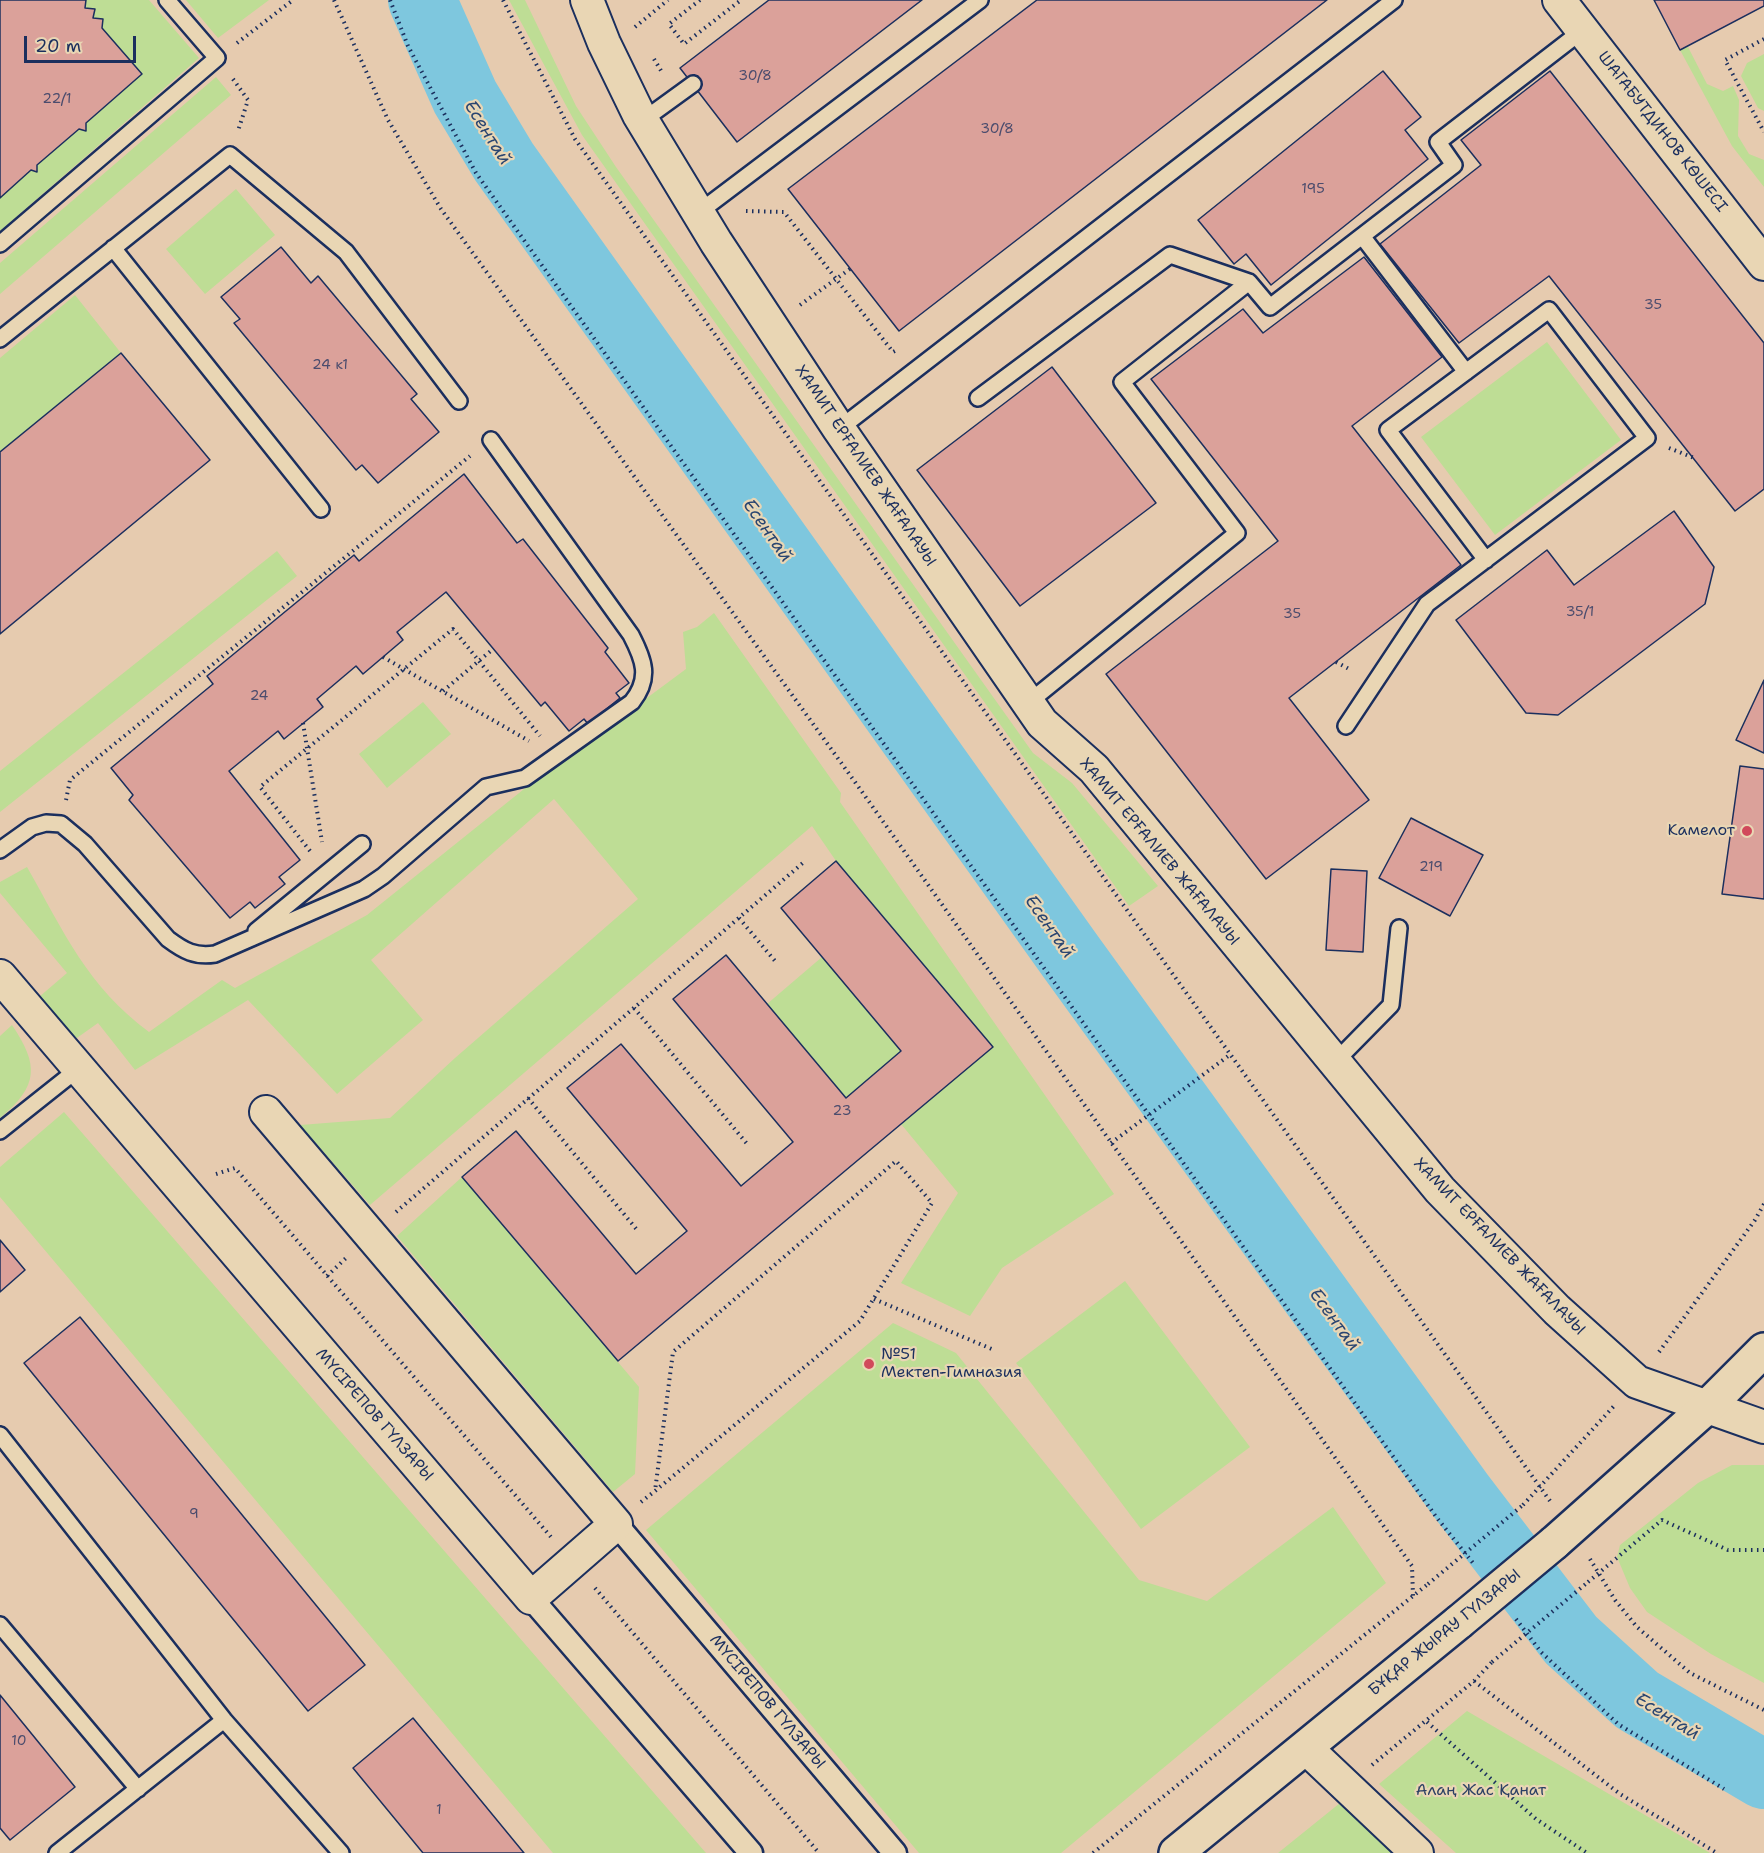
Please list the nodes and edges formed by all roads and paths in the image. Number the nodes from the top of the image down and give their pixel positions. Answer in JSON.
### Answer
{"nodes":[{"id":1,"x":167,"y":0,"type":"edge"},
{"id":2,"x":293,"y":0,"type":"edge"},
{"id":3,"x":334,"y":0,"type":"edge"},
{"id":4,"x":390,"y":0,"type":"edge"},
{"id":5,"x":503,"y":0,"type":"edge"},
{"id":6,"x":587,"y":0,"type":"edge"},
{"id":7,"x":668,"y":0,"type":"edge"},
{"id":8,"x":700,"y":0,"type":"edge"},
{"id":9,"x":741,"y":0,"type":"edge"},
{"id":10,"x":980,"y":0,"type":"edge"},
{"id":11,"x":1394,"y":0,"type":"edge"},
{"id":12,"x":1559,"y":0,"type":"edge"},
{"id":13,"x":1583,"y":30,"type":"junction"},
{"id":14,"x":640,"y":36,"type":"dead end"},
{"id":15,"x":1764,"y":39,"type":"edge"},
{"id":16,"x":652,"y":56,"type":"dead end"},
{"id":17,"x":217,"y":58,"type":"junction"},
{"id":18,"x":693,"y":84,"type":"dead end"},
{"id":19,"x":676,"y":96,"type":"junction"},
{"id":20,"x":642,"y":121,"type":"junction"},
{"id":21,"x":1764,"y":132,"type":"edge"},
{"id":22,"x":230,"y":155,"type":"junction"},
{"id":23,"x":723,"y":194,"type":"junction"},
{"id":24,"x":698,"y":213,"type":"junction"},
{"id":25,"x":1362,"y":236,"type":"junction"},
{"id":26,"x":0,"y":244,"type":"edge"},
{"id":27,"x":113,"y":248,"type":"junction"},
{"id":28,"x":1764,"y":264,"type":"edge"},
{"id":29,"x":850,"y":269,"type":"dead end"},
{"id":30,"x":836,"y":279,"type":"junction"},
{"id":31,"x":1249,"y":282,"type":"junction"},
{"id":32,"x":771,"y":326,"type":"junction"},
{"id":33,"x":0,"y":339,"type":"edge"},
{"id":34,"x":902,"y":345,"type":"dead end"},
{"id":35,"x":1466,"y":372,"type":"junction"},
{"id":36,"x":978,"y":398,"type":"dead end"},
{"id":37,"x":459,"y":401,"type":"dead end"},
{"id":38,"x":839,"y":429,"type":"junction"},
{"id":39,"x":491,"y":440,"type":"joint"},
{"id":40,"x":321,"y":510,"type":"dead end"},
{"id":41,"x":1486,"y":560,"type":"junction"},
{"id":42,"x":494,"y":649,"type":"dead end"},
{"id":43,"x":383,"y":657,"type":"dead end"},
{"id":44,"x":479,"y":661,"type":"junction"},
{"id":45,"x":404,"y":669,"type":"junction"},
{"id":46,"x":443,"y":691,"type":"junction"},
{"id":47,"x":1028,"y":703,"type":"junction"},
{"id":48,"x":303,"y":723,"type":"dead end"},
{"id":49,"x":1346,"y":726,"type":"dead end"},
{"id":50,"x":307,"y":748,"type":"junction"},
{"id":51,"x":556,"y":756,"type":"junction"},
{"id":52,"x":62,"y":824,"type":"junction"},
{"id":53,"x":362,"y":844,"type":"dead end"},
{"id":54,"x":0,"y":849,"type":"edge"},
{"id":55,"x":804,"y":862,"type":"dead end"},
{"id":56,"x":327,"y":873,"type":"junction"},
{"id":57,"x":739,"y":918,"type":"junction"},
{"id":58,"x":1399,"y":928,"type":"dead end"},
{"id":59,"x":242,"y":942,"type":"junction"},
{"id":60,"x":775,"y":961,"type":"dead end"},
{"id":61,"x":3,"y":986,"type":"edge"},
{"id":62,"x":634,"y":1008,"type":"junction"},
{"id":63,"x":1231,"y":1054,"type":"junction"},
{"id":64,"x":1334,"y":1063,"type":"junction"},
{"id":65,"x":78,"y":1069,"type":"junction"},
{"id":66,"x":528,"y":1098,"type":"junction"},
{"id":67,"x":266,"y":1112,"type":"dead end"},
{"id":68,"x":0,"y":1131,"type":"edge"},
{"id":69,"x":1111,"y":1143,"type":"junction"},
{"id":70,"x":748,"y":1145,"type":"dead end"},
{"id":71,"x":179,"y":1188,"type":"junction"},
{"id":72,"x":638,"y":1231,"type":"dead end"},
{"id":73,"x":370,"y":1236,"type":"junction"},
{"id":74,"x":327,"y":1276,"type":"junction"},
{"id":75,"x":874,"y":1299,"type":"junction"},
{"id":76,"x":1764,"y":1333,"type":"edge"},
{"id":77,"x":994,"y":1350,"type":"dead end"},
{"id":78,"x":1764,"y":1350,"type":"edge"},
{"id":79,"x":1707,"y":1407,"type":"junction"},
{"id":80,"x":1764,"y":1427,"type":"edge"},
{"id":81,"x":0,"y":1435,"type":"edge"},
{"id":82,"x":655,"y":1491,"type":"junction"},
{"id":83,"x":1523,"y":1505,"type":"dead end"},
{"id":84,"x":615,"y":1524,"type":"junction"},
{"id":85,"x":1562,"y":1536,"type":"junction"},
{"id":86,"x":1764,"y":1550,"type":"edge"},
{"id":87,"x":572,"y":1562,"type":"junction"},
{"id":88,"x":1479,"y":1572,"type":"dead end"},
{"id":89,"x":1599,"y":1573,"type":"junction"},
{"id":90,"x":1413,"y":1596,"type":"junction"},
{"id":91,"x":531,"y":1598,"type":"junction"},
{"id":92,"x":1514,"y":1616,"type":"dead end"},
{"id":93,"x":0,"y":1625,"type":"edge"},
{"id":94,"x":1474,"y":1681,"type":"junction"},
{"id":95,"x":1764,"y":1710,"type":"edge"},
{"id":96,"x":224,"y":1720,"type":"junction"},
{"id":97,"x":1427,"y":1722,"type":"junction"},
{"id":98,"x":1306,"y":1748,"type":"junction"},
{"id":99,"x":1346,"y":1786,"type":"junction"},
{"id":100,"x":138,"y":1789,"type":"junction"},
{"id":101,"x":1724,"y":1789,"type":"dead end"},
{"id":102,"x":57,"y":1853,"type":"edge"},
{"id":103,"x":340,"y":1853,"type":"edge"},
{"id":104,"x":751,"y":1853,"type":"edge"},
{"id":105,"x":819,"y":1853,"type":"edge"},
{"id":106,"x":895,"y":1853,"type":"edge"},
{"id":107,"x":1093,"y":1853,"type":"edge"},
{"id":108,"x":1176,"y":1853,"type":"edge"},
{"id":109,"x":1417,"y":1853,"type":"edge"},
{"id":110,"x":1587,"y":1853,"type":"edge"},
{"id":111,"x":1717,"y":1853,"type":"edge"}],
"edges":[{"from":1,"to":17,"type":"lane"},
{"from":2,"to":17,"type":"path"},
{"from":3,"to":69,"type":"path"},
{"from":4,"to":88,"type":"path"},
{"from":5,"to":63,"type":"path"},
{"from":6,"to":20,"type":"street","name":"ХАМИТ ЕРҒАЛИЕВ ЖАҒАЛАУЫ"},
{"from":7,"to":14,"type":"path"},
{"from":8,"to":9,"type":"path"},
{"from":10,"to":23,"type":"lane"},
{"from":11,"to":38,"type":"lane"},
{"from":12,"to":13,"type":"street","name":"ШАГАБУТДИНОВ КӨШЕСІ"},
{"from":13,"to":25,"type":"lane"},
{"from":13,"to":28,"type":"street","name":"ШАГАБУТДИНОВ КӨШЕСІ"},
{"from":15,"to":21,"type":"path"},
{"from":16,"to":19,"type":"path"},
{"from":17,"to":22,"type":"path"},
{"from":17,"to":26,"type":"lane"},
{"from":18,"to":19,"type":"lane"},
{"from":19,"to":20,"type":"lane"},
{"from":20,"to":24,"type":"street","name":"ХАМИТ ЕРҒАЛИЕВ ЖАҒАЛАУЫ"},
{"from":22,"to":27,"type":"lane"},
{"from":22,"to":37,"type":"lane"},
{"from":23,"to":24,"type":"lane"},
{"from":23,"to":30,"type":"path"},
{"from":24,"to":32,"type":"street","name":"ХАМИТ ЕРҒАЛИЕВ ЖАҒАЛАУЫ"},
{"from":25,"to":31,"type":"lane"},
{"from":25,"to":35,"type":"lane"},
{"from":27,"to":33,"type":"lane"},
{"from":27,"to":40,"type":"lane"},
{"from":29,"to":30,"type":"path"},
{"from":30,"to":32,"type":"path"},
{"from":30,"to":34,"type":"path"},
{"from":31,"to":36,"type":"lane"},
{"from":31,"to":47,"type":"lane"},
{"from":32,"to":38,"type":"street","name":"ХАМИТ ЕРҒАЛИЕВ ЖАҒАЛАУЫ"},
{"from":35,"to":41,"type":"lane"},
{"from":35,"to":41,"type":"lane"},
{"from":38,"to":47,"type":"street","name":"ХАМИТ ЕРҒАЛИЕВ ЖАҒАЛАУЫ"},
{"from":39,"to":51,"type":"lane"},
{"from":39,"to":52,"type":"path"},
{"from":41,"to":49,"type":"lane"},
{"from":42,"to":44,"type":"path"},
{"from":43,"to":45,"type":"path"},
{"from":44,"to":45,"type":"path"},
{"from":44,"to":46,"type":"path"},
{"from":44,"to":51,"type":"path"},
{"from":45,"to":46,"type":"path"},
{"from":45,"to":50,"type":"path"},
{"from":46,"to":51,"type":"path"},
{"from":47,"to":64,"type":"street","name":"ХАМИТ ЕРҒАЛИЕВ ЖАҒАЛАУЫ"},
{"from":48,"to":50,"type":"path"},
{"from":50,"to":56,"type":"path"},
{"from":50,"to":56,"type":"path"},
{"from":51,"to":59,"type":"lane"},
{"from":52,"to":54,"type":"lane"},
{"from":52,"to":59,"type":"lane"},
{"from":53,"to":56,"type":"lane"},
{"from":55,"to":57,"type":"path"},
{"from":56,"to":59,"type":"lane"},
{"from":57,"to":60,"type":"path"},
{"from":57,"to":62,"type":"path"},
{"from":58,"to":64,"type":"lane"},
{"from":61,"to":65,"type":"street","name":"МҮСІРЕПОВ ГҮЛЗАРЫ"},
{"from":62,"to":66,"type":"path"},
{"from":62,"to":70,"type":"path"},
{"from":63,"to":69,"type":"path","bridge":true},
{"from":63,"to":85,"type":"path"},
{"from":64,"to":79,"type":"street","name":"ХАМИТ ЕРҒАЛИЕВ ЖАҒАЛАУЫ"},
{"from":65,"to":68,"type":"lane"},
{"from":65,"to":71,"type":"street","name":"МҮСІРЕПОВ ГҮЛЗАРЫ"},
{"from":66,"to":72,"type":"path"},
{"from":66,"to":73,"type":"path"},
{"from":67,"to":73,"type":"street","name":"МҮСІРЕПОВ ГҮЛЗАРЫ"},
{"from":69,"to":90,"type":"path"},
{"from":71,"to":74,"type":"path"},
{"from":71,"to":91,"type":"street","name":"МҮСІРЕПОВ ГҮЛЗАРЫ"},
{"from":73,"to":74,"type":"path"},
{"from":73,"to":84,"type":"street","name":"МҮСІРЕПОВ ГҮЛЗАРЫ"},
{"from":74,"to":87,"type":"path"},
{"from":75,"to":77,"type":"path"},
{"from":75,"to":82,"type":"path"},
{"from":75,"to":82,"type":"path"},
{"from":76,"to":79,"type":"street","name":"БҰҚАР ЖЫРАУ ГҮЛЗАРЫ"},
{"from":78,"to":79,"type":"street","name":"БҰҚАР ЖЫРАУ ГҮЛЗАРЫ"},
{"from":79,"to":80,"type":"street","name":"ХАМИТ ЕРҒАЛИЕВ ЖАҒАЛАУЫ"},
{"from":79,"to":85,"type":"street","name":"БҰҚАР ЖЫРАУ ГҮЛЗАРЫ"},
{"from":81,"to":96,"type":"lane"},
{"from":82,"to":84,"type":"path"},
{"from":83,"to":90,"type":"path","bridge":true},
{"from":84,"to":87,"type":"street"},
{"from":84,"to":106,"type":"street","name":"МҮСІРЕПОВ ГҮЛЗАРЫ"},
{"from":85,"to":89,"type":"path"},
{"from":85,"to":98,"type":"street","name":"БҰҚАР ЖЫРАУ ГҮЛЗАРЫ","bridge":true},
{"from":86,"to":89,"type":"path"},
{"from":87,"to":91,"type":"street"},
{"from":87,"to":105,"type":"path"},
{"from":89,"to":94,"type":"path","bridge":true},
{"from":89,"to":95,"type":"path"},
{"from":90,"to":107,"type":"path"},
{"from":91,"to":104,"type":"street","name":"МҮСІРЕПОВ ГҮЛЗАРЫ"},
{"from":92,"to":101,"type":"path"},
{"from":93,"to":100,"type":"lane"},
{"from":94,"to":97,"type":"path"},
{"from":94,"to":111,"type":"path"},
{"from":96,"to":100,"type":"lane"},
{"from":96,"to":103,"type":"lane"},
{"from":97,"to":99,"type":"path"},
{"from":97,"to":110,"type":"path"},
{"from":98,"to":99,"type":"street"},
{"from":98,"to":108,"type":"street","name":"БҰҚАР ЖЫРАУ ГҮЛЗАРЫ"},
{"from":99,"to":109,"type":"street"},
{"from":100,"to":102,"type":"lane"}]}
